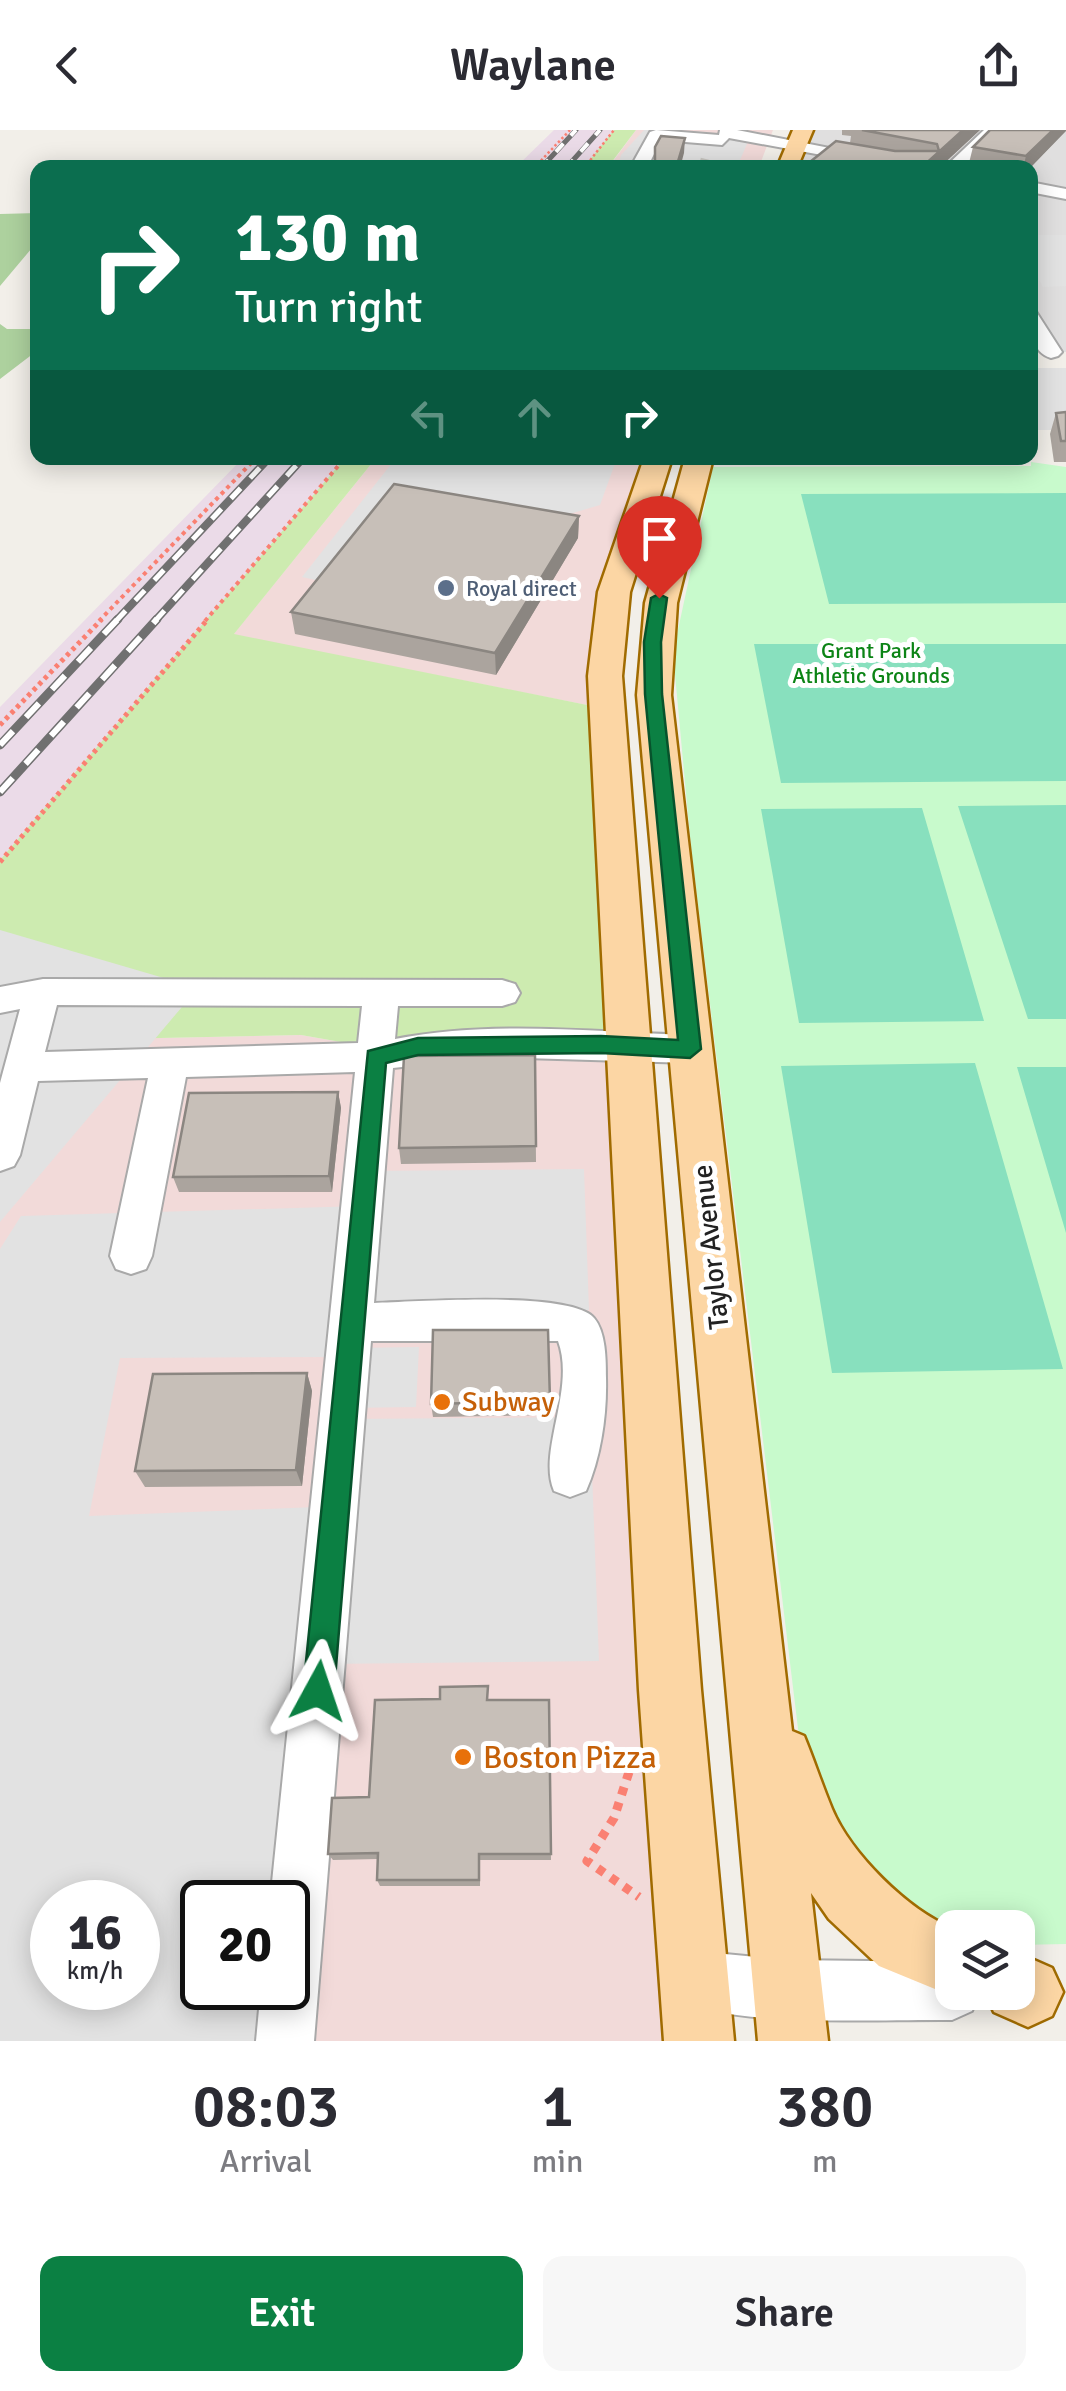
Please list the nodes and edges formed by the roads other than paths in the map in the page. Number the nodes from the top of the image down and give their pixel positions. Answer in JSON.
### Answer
{"nodes":[{"id":1,"x":993,"y":130,"type":"edge"},
{"id":2,"x":726,"y":134,"type":"edge"},
{"id":3,"x":772,"y":134,"type":"edge"},
{"id":4,"x":799,"y":137,"type":"edge"},
{"id":5,"x":712,"y":156,"type":"dead end"},
{"id":6,"x":642,"y":160,"type":"edge"},
{"id":7,"x":762,"y":160,"type":"edge"},
{"id":8,"x":892,"y":160,"type":"edge"},
{"id":9,"x":961,"y":160,"type":"edge"},
{"id":10,"x":1038,"y":330,"type":"edge"},
{"id":11,"x":1054,"y":355,"type":"edge"},
{"id":12,"x":656,"y":465,"type":"edge"},
{"id":13,"x":697,"y":465,"type":"edge"},
{"id":14,"x":43,"y":992,"type":"junction"},
{"id":15,"x":381,"y":992,"type":"junction"},
{"id":16,"x":502,"y":993,"type":"dead end"},
{"id":17,"x":0,"y":1000,"type":"edge"},
{"id":18,"x":630,"y":1048,"type":"junction"},
{"id":19,"x":690,"y":1049,"type":"junction"},
{"id":20,"x":376,"y":1058,"type":"junction"},
{"id":21,"x":170,"y":1063,"type":"junction"},
{"id":22,"x":23,"y":1067,"type":"junction"},
{"id":23,"x":0,"y":1154,"type":"edge"},
{"id":24,"x":131,"y":1256,"type":"dead end"},
{"id":25,"x":353,"y":1322,"type":"junction"},
{"id":26,"x":570,"y":1475,"type":"dead end"},
{"id":27,"x":758,"y":1686,"type":"junction"},
{"id":28,"x":935,"y":1955,"type":"edge"},
{"id":29,"x":935,"y":1994,"type":"edge"},
{"id":30,"x":697,"y":2010,"type":"edge"},
{"id":31,"x":791,"y":2015,"type":"edge"},
{"id":32,"x":285,"y":2041,"type":"edge"}],
"edges":[{"from":1,"to":9,"type":"street"},
{"from":2,"to":3,"type":"street"},
{"from":2,"to":5,"type":"street"},
{"from":2,"to":6,"type":"street"},
{"from":3,"to":4,"type":"street"},
{"from":3,"to":7,"type":"main road"},
{"from":4,"to":8,"type":"street"},
{"from":10,"to":11,"type":"street"},
{"from":12,"to":18,"type":"main road"},
{"from":13,"to":19,"type":"main road","name":"Taylor Avenue"},
{"from":14,"to":15,"type":"street"},
{"from":14,"to":17,"type":"street"},
{"from":14,"to":22,"type":"street"},
{"from":15,"to":16,"type":"street"},
{"from":15,"to":20,"type":"street"},
{"from":18,"to":19,"type":"street"},
{"from":18,"to":20,"type":"street"},
{"from":18,"to":30,"type":"main road"},
{"from":19,"to":27,"type":"main road","name":"Taylor Avenue"},
{"from":20,"to":21,"type":"street"},
{"from":20,"to":25,"type":"street"},
{"from":21,"to":22,"type":"street"},
{"from":21,"to":24,"type":"street"},
{"from":22,"to":23,"type":"street"},
{"from":25,"to":26,"type":"street"},
{"from":25,"to":32,"type":"street"},
{"from":27,"to":28,"type":"main road"},
{"from":27,"to":31,"type":"main road","name":"Taylor Avenue"},
{"from":29,"to":31,"type":"street"},
{"from":30,"to":31,"type":"street"}]}
